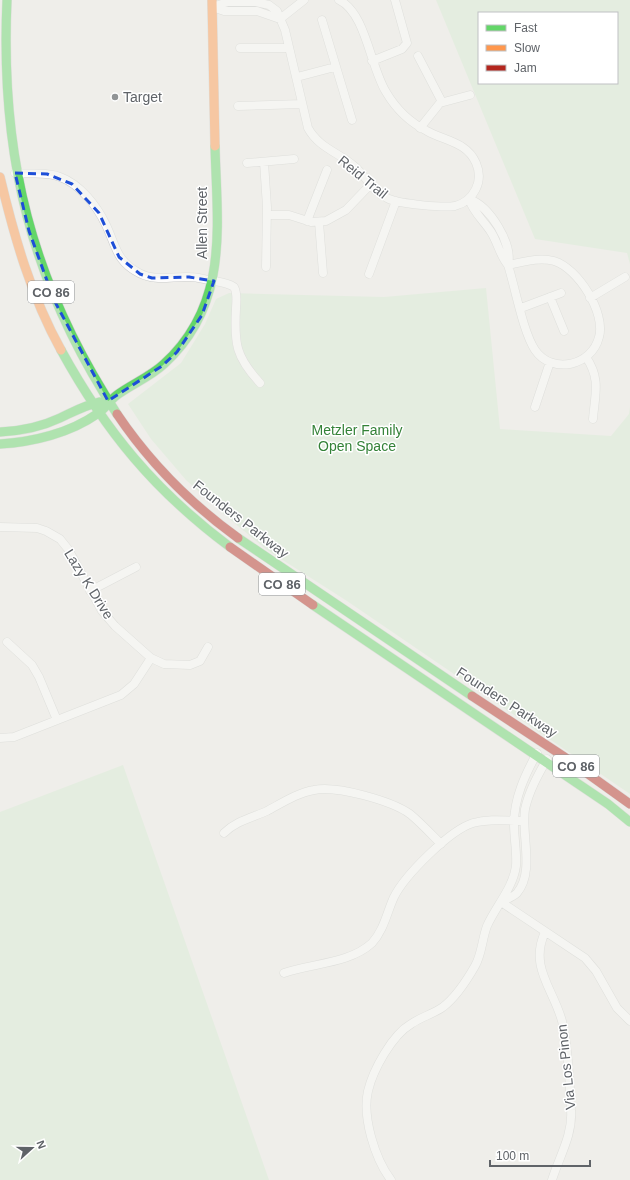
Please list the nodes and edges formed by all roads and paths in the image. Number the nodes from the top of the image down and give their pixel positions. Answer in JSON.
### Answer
{"nodes":[{"id":1,"x":7,"y":0,"type":"edge"},
{"id":2,"x":304,"y":0,"type":"edge"},
{"id":3,"x":339,"y":0,"type":"edge"},
{"id":4,"x":395,"y":0,"type":"edge"},
{"id":5,"x":212,"y":4,"type":"edge"},
{"id":6,"x":280,"y":19,"type":"junction"},
{"id":7,"x":322,"y":20,"type":"dead end"},
{"id":8,"x":240,"y":48,"type":"dead end"},
{"id":9,"x":289,"y":48,"type":"junction"},
{"id":10,"x":418,"y":56,"type":"dead end"},
{"id":11,"x":372,"y":61,"type":"junction"},
{"id":12,"x":335,"y":66,"type":"junction"},
{"id":13,"x":297,"y":77,"type":"junction"},
{"id":14,"x":470,"y":95,"type":"dead end"},
{"id":15,"x":442,"y":102,"type":"junction"},
{"id":16,"x":302,"y":104,"type":"junction"},
{"id":17,"x":238,"y":106,"type":"dead end"},
{"id":18,"x":352,"y":120,"type":"dead end"},
{"id":19,"x":420,"y":128,"type":"junction"},
{"id":20,"x":294,"y":160,"type":"dead end"},
{"id":21,"x":264,"y":162,"type":"junction"},
{"id":22,"x":247,"y":163,"type":"dead end"},
{"id":23,"x":7,"y":166,"type":"dead end"},
{"id":24,"x":327,"y":170,"type":"dead end"},
{"id":25,"x":15,"y":174,"type":"junction"},
{"id":26,"x":0,"y":177,"type":"edge"},
{"id":27,"x":370,"y":185,"type":"junction"},
{"id":28,"x":469,"y":199,"type":"junction"},
{"id":29,"x":396,"y":201,"type":"junction"},
{"id":30,"x":267,"y":215,"type":"junction"},
{"id":31,"x":307,"y":221,"type":"junction"},
{"id":32,"x":319,"y":222,"type":"junction"},
{"id":33,"x":508,"y":265,"type":"junction"},
{"id":34,"x":266,"y":267,"type":"dead end"},
{"id":35,"x":323,"y":273,"type":"dead end"},
{"id":36,"x":370,"y":274,"type":"dead end"},
{"id":37,"x":625,"y":277,"type":"dead end"},
{"id":38,"x":214,"y":281,"type":"junction"},
{"id":39,"x":561,"y":292,"type":"dead end"},
{"id":40,"x":550,"y":297,"type":"junction"},
{"id":41,"x":590,"y":298,"type":"junction"},
{"id":42,"x":521,"y":308,"type":"junction"},
{"id":43,"x":564,"y":332,"type":"dead end"},
{"id":44,"x":586,"y":357,"type":"junction"},
{"id":45,"x":550,"y":362,"type":"junction"},
{"id":46,"x":260,"y":383,"type":"dead end"},
{"id":47,"x":108,"y":401,"type":"junction"},
{"id":48,"x":92,"y":403,"type":"junction"},
{"id":49,"x":535,"y":407,"type":"dead end"},
{"id":50,"x":99,"y":413,"type":"junction"},
{"id":51,"x":592,"y":419,"type":"dead end"},
{"id":52,"x":0,"y":432,"type":"edge"},
{"id":53,"x":0,"y":444,"type":"edge"},
{"id":54,"x":0,"y":528,"type":"edge"},
{"id":55,"x":136,"y":567,"type":"dead end"},
{"id":56,"x":90,"y":592,"type":"junction"},
{"id":57,"x":7,"y":642,"type":"dead end"},
{"id":58,"x":208,"y":647,"type":"dead end"},
{"id":59,"x":151,"y":658,"type":"junction"},
{"id":60,"x":57,"y":720,"type":"junction"},
{"id":61,"x":0,"y":738,"type":"edge"},
{"id":62,"x":543,"y":743,"type":"junction"},
{"id":63,"x":553,"y":749,"type":"junction"},
{"id":64,"x":536,"y":755,"type":"junction"},
{"id":65,"x":546,"y":761,"type":"junction"},
{"id":66,"x":630,"y":804,"type":"edge"},
{"id":67,"x":514,"y":821,"type":"junction"},
{"id":68,"x":524,"y":821,"type":"junction"},
{"id":69,"x":630,"y":822,"type":"edge"},
{"id":70,"x":224,"y":833,"type":"dead end"},
{"id":71,"x":441,"y":844,"type":"junction"},
{"id":72,"x":501,"y":902,"type":"junction"},
{"id":73,"x":545,"y":932,"type":"junction"},
{"id":74,"x":284,"y":973,"type":"dead end"},
{"id":75,"x":630,"y":1021,"type":"edge"},
{"id":76,"x":391,"y":1180,"type":"edge"},
{"id":77,"x":552,"y":1180,"type":"edge"}],
"edges":[{"from":1,"to":25,"type":"main road","name":"Founders Parkway","number":"CO 86"},
{"from":2,"to":6,"type":"street"},
{"from":3,"to":11,"type":"street"},
{"from":4,"to":11,"type":"street"},
{"from":5,"to":6,"type":"street"},
{"from":5,"to":38,"type":"main road","name":"Allen Street"},
{"from":6,"to":9,"type":"street","name":"Reid Trail"},
{"from":7,"to":12,"type":"street"},
{"from":8,"to":9,"type":"street"},
{"from":9,"to":13,"type":"street","name":"Reid Trail"},
{"from":10,"to":15,"type":"street"},
{"from":11,"to":19,"type":"street"},
{"from":12,"to":13,"type":"street"},
{"from":12,"to":18,"type":"street"},
{"from":13,"to":16,"type":"street","name":"Reid Trail"},
{"from":14,"to":15,"type":"street"},
{"from":15,"to":19,"type":"street"},
{"from":16,"to":17,"type":"street"},
{"from":16,"to":27,"type":"street","name":"Reid Trail"},
{"from":19,"to":28,"type":"street"},
{"from":20,"to":21,"type":"street"},
{"from":21,"to":22,"type":"street"},
{"from":21,"to":30,"type":"street"},
{"from":23,"to":25,"type":"main road"},
{"from":24,"to":31,"type":"street"},
{"from":25,"to":38,"type":"street"},
{"from":25,"to":47,"type":"main road","name":"Founders Parkway","number":"CO 86"},
{"from":26,"to":48,"type":"main road","name":"Founders Parkway","number":"CO 86"},
{"from":27,"to":29,"type":"street","name":"Reid Trail"},
{"from":27,"to":32,"type":"street"},
{"from":28,"to":29,"type":"street","name":"Reid Trail"},
{"from":28,"to":33,"type":"street"},
{"from":29,"to":36,"type":"street"},
{"from":30,"to":31,"type":"street"},
{"from":30,"to":34,"type":"street"},
{"from":31,"to":32,"type":"street"},
{"from":32,"to":35,"type":"street"},
{"from":33,"to":41,"type":"street"},
{"from":33,"to":42,"type":"street"},
{"from":37,"to":41,"type":"street"},
{"from":38,"to":46,"type":"street"},
{"from":38,"to":47,"type":"main road","name":"Allen Street"},
{"from":39,"to":40,"type":"street"},
{"from":40,"to":42,"type":"street"},
{"from":40,"to":43,"type":"street"},
{"from":41,"to":44,"type":"street"},
{"from":42,"to":45,"type":"street"},
{"from":44,"to":45,"type":"street"},
{"from":44,"to":51,"type":"street"},
{"from":45,"to":49,"type":"street"},
{"from":47,"to":48,"type":"main road"},
{"from":47,"to":50,"type":"main road"},
{"from":47,"to":62,"type":"main road","name":"Founders Parkway","number":"CO 86"},
{"from":48,"to":50,"type":"main road","name":"Founders Parkway","number":"CO 86"},
{"from":48,"to":52,"type":"main road"},
{"from":50,"to":53,"type":"main road"},
{"from":50,"to":64,"type":"main road","name":"Founders Parkway","number":"CO 86"},
{"from":54,"to":56,"type":"street","name":"Lazy K Drive"},
{"from":55,"to":56,"type":"street"},
{"from":56,"to":59,"type":"street","name":"Lazy K Drive"},
{"from":57,"to":60,"type":"street"},
{"from":58,"to":59,"type":"street","name":"Lazy K Drive"},
{"from":59,"to":60,"type":"street"},
{"from":60,"to":61,"type":"street"},
{"from":62,"to":63,"type":"main road","name":"Founders Parkway","number":"CO 86"},
{"from":62,"to":64,"type":"street"},
{"from":63,"to":65,"type":"street"},
{"from":63,"to":66,"type":"main road","name":"Founders Parkway","number":"CO 86"},
{"from":64,"to":65,"type":"main road","name":"Founders Parkway","number":"CO 86"},
{"from":64,"to":67,"type":"street"},
{"from":65,"to":68,"type":"street"},
{"from":65,"to":69,"type":"main road","name":"Founders Parkway","number":"CO 86"},
{"from":67,"to":68,"type":"street"},
{"from":67,"to":71,"type":"street"},
{"from":67,"to":72,"type":"street"},
{"from":68,"to":72,"type":"street"},
{"from":70,"to":71,"type":"street"},
{"from":71,"to":74,"type":"street"},
{"from":72,"to":73,"type":"street"},
{"from":72,"to":76,"type":"street"},
{"from":73,"to":75,"type":"street"},
{"from":73,"to":77,"type":"street","name":"Via Los Pinon"}]}
